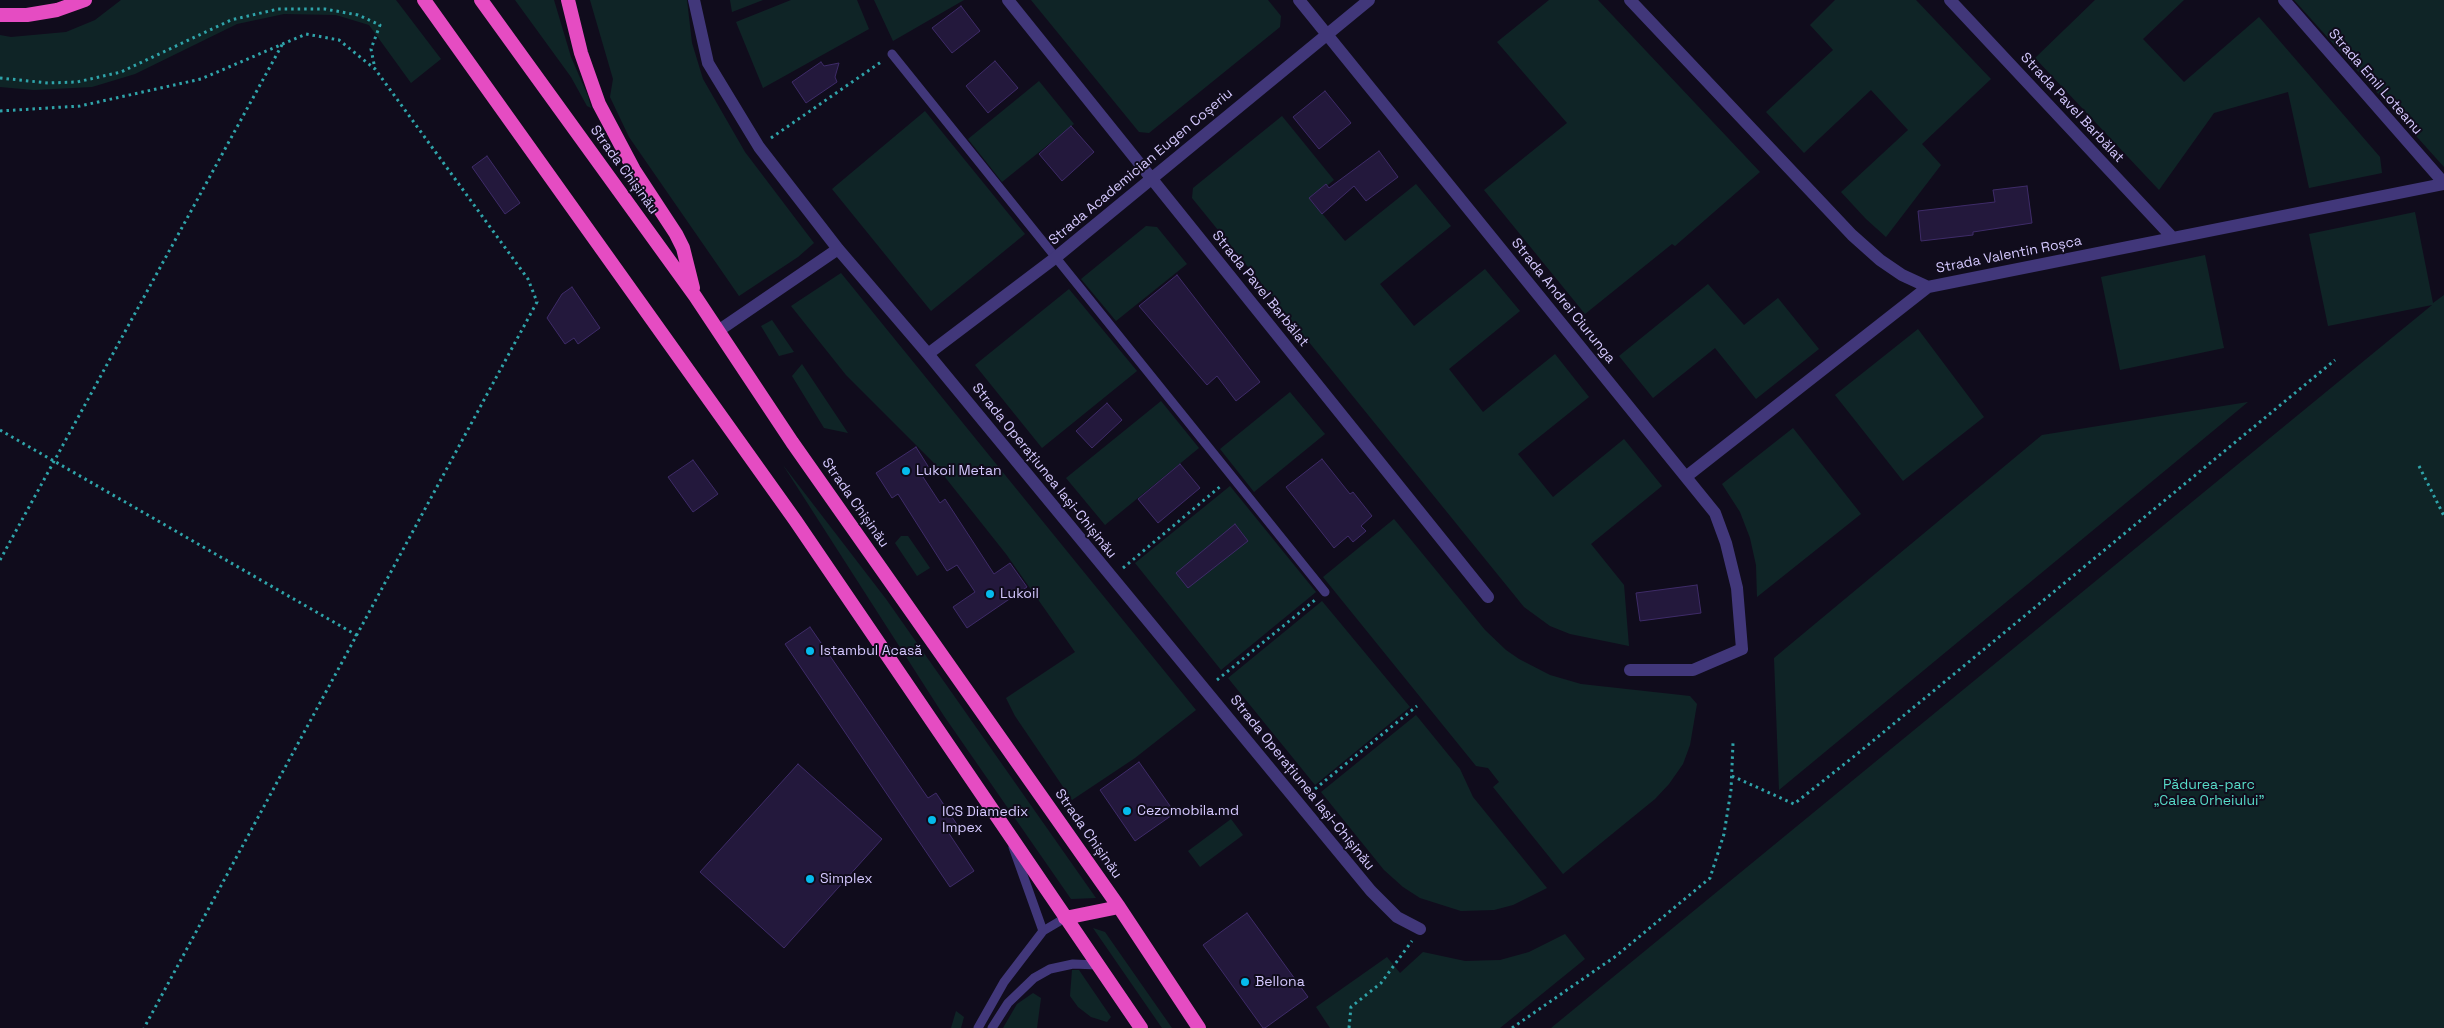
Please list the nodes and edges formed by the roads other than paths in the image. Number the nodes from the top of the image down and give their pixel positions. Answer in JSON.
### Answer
{"nodes":[{"id":1,"x":85,"y":0,"type":"edge"},
{"id":2,"x":424,"y":0,"type":"edge"},
{"id":3,"x":481,"y":0,"type":"edge"},
{"id":4,"x":568,"y":0,"type":"edge"},
{"id":5,"x":694,"y":0,"type":"edge"},
{"id":6,"x":1008,"y":0,"type":"edge"},
{"id":7,"x":1299,"y":0,"type":"edge"},
{"id":8,"x":1369,"y":0,"type":"edge"},
{"id":9,"x":1630,"y":0,"type":"edge"},
{"id":10,"x":1950,"y":0,"type":"edge"},
{"id":11,"x":2284,"y":0,"type":"edge"},
{"id":12,"x":0,"y":15,"type":"edge"},
{"id":13,"x":1326,"y":34,"type":"junction"},
{"id":14,"x":892,"y":54,"type":"road end"},
{"id":15,"x":1151,"y":178,"type":"junction"},
{"id":16,"x":2444,"y":183,"type":"edge"},
{"id":17,"x":2172,"y":237,"type":"junction"},
{"id":18,"x":838,"y":249,"type":"junction"},
{"id":19,"x":1055,"y":258,"type":"junction"},
{"id":20,"x":1928,"y":287,"type":"junction"},
{"id":21,"x":695,"y":296,"type":"junction"},
{"id":22,"x":718,"y":331,"type":"junction"},
{"id":23,"x":928,"y":354,"type":"junction"},
{"id":24,"x":1687,"y":476,"type":"junction"},
{"id":25,"x":1325,"y":592,"type":"road end"},
{"id":26,"x":1488,"y":598,"type":"dead end"},
{"id":27,"x":1630,"y":670,"type":"dead end"},
{"id":28,"x":1008,"y":835,"type":"junction"},
{"id":29,"x":1119,"y":907,"type":"junction"},
{"id":30,"x":1065,"y":918,"type":"junction"},
{"id":31,"x":1420,"y":928,"type":"road end"},
{"id":32,"x":1043,"y":931,"type":"junction"},
{"id":33,"x":1098,"y":966,"type":"junction"},
{"id":34,"x":978,"y":1028,"type":"edge"},
{"id":35,"x":992,"y":1028,"type":"edge"},
{"id":36,"x":1140,"y":1028,"type":"edge"},
{"id":37,"x":1199,"y":1028,"type":"edge"}],
"edges":[{"from":1,"to":12,"type":"highway"},
{"from":2,"to":28,"type":"highway"},
{"from":3,"to":21,"type":"highway","name":"Strada Chișinău"},
{"from":4,"to":21,"type":"highway"},
{"from":5,"to":18,"type":"street","name":"Strada Operațiunea Iași-Chișinău"},
{"from":6,"to":15,"type":"street","name":"Strada Pavel Barbălat"},
{"from":7,"to":13,"type":"street","name":"Strada Andrei Ciurunga"},
{"from":8,"to":13,"type":"street","name":"Strada Academician Eugen Coșeriu"},
{"from":9,"to":20,"type":"street","name":"Strada Valentin Roșca"},
{"from":10,"to":17,"type":"street","name":"Strada Pavel Barbălat"},
{"from":11,"to":16,"type":"street","name":"Strada Emil Loteanu"},
{"from":13,"to":15,"type":"street","name":"Strada Academician Eugen Coșeriu"},
{"from":13,"to":24,"type":"street","name":"Strada Andrei Ciurunga"},
{"from":14,"to":19,"type":"lane"},
{"from":15,"to":19,"type":"street","name":"Strada Academician Eugen Coșeriu"},
{"from":15,"to":26,"type":"street","name":"Strada Pavel Barbălat"},
{"from":16,"to":17,"type":"street","name":"Strada Valentin Roșca"},
{"from":17,"to":20,"type":"street","name":"Strada Valentin Roșca"},
{"from":18,"to":22,"type":"street"},
{"from":18,"to":23,"type":"street","name":"Strada Operațiunea Iași-Chișinău"},
{"from":19,"to":23,"type":"street","name":"Strada Academician Eugen Coșeriu"},
{"from":19,"to":25,"type":"lane"},
{"from":20,"to":24,"type":"street"},
{"from":21,"to":22,"type":"highway","name":"Strada Chișinău"},
{"from":22,"to":29,"type":"highway","name":"Strada Chișinău"},
{"from":23,"to":31,"type":"street","name":"Strada Operațiunea Iași-Chișinău"},
{"from":24,"to":27,"type":"street","name":"Strada Andrei Ciurunga"},
{"from":28,"to":30,"type":"highway"},
{"from":28,"to":32,"type":"lane"},
{"from":29,"to":30,"type":"highway"},
{"from":29,"to":37,"type":"highway","name":"Strada Chișinău"},
{"from":30,"to":32,"type":"lane"},
{"from":30,"to":33,"type":"highway"},
{"from":32,"to":34,"type":"lane"},
{"from":33,"to":35,"type":"lane"},
{"from":33,"to":36,"type":"highway"}]}
